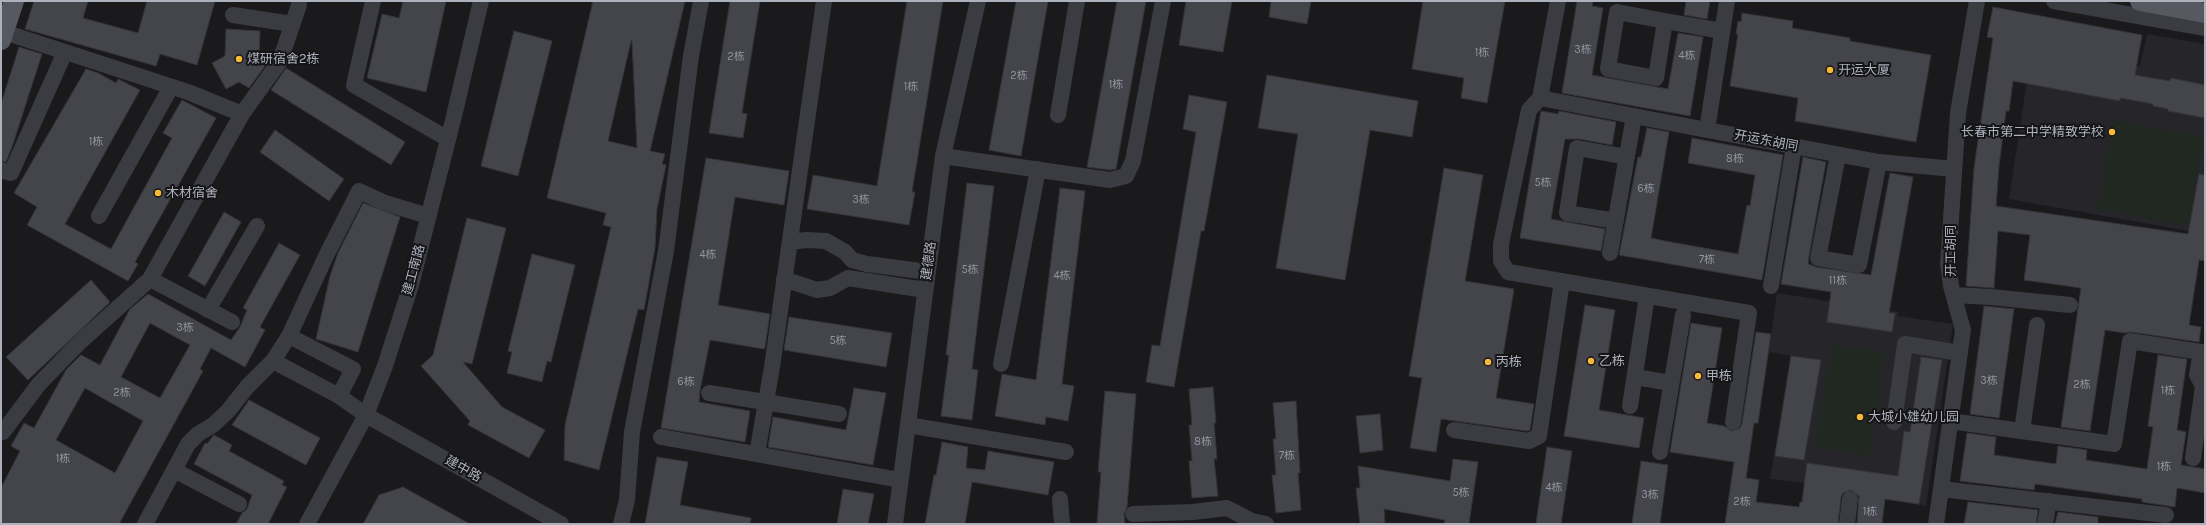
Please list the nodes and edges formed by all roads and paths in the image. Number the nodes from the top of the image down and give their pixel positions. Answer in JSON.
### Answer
{"nodes":[{"id":1,"x":14,"y":1,"type":"edge"},
{"id":2,"x":373,"y":1,"type":"edge"},
{"id":3,"x":481,"y":1,"type":"edge"},
{"id":4,"x":701,"y":1,"type":"edge"},
{"id":5,"x":824,"y":1,"type":"edge"},
{"id":6,"x":978,"y":1,"type":"edge"},
{"id":7,"x":1077,"y":1,"type":"edge"},
{"id":8,"x":1163,"y":1,"type":"edge"},
{"id":9,"x":1558,"y":1,"type":"edge"},
{"id":10,"x":1727,"y":1,"type":"edge"},
{"id":11,"x":1977,"y":1,"type":"edge"},
{"id":12,"x":2054,"y":1,"type":"edge"},
{"id":13,"x":2140,"y":1,"type":"edge"},
{"id":14,"x":299,"y":5,"type":"dead end"},
{"id":15,"x":2199,"y":10,"type":"edge"},
{"id":16,"x":233,"y":15,"type":"dead end"},
{"id":17,"x":1664,"y":20,"type":"junction"},
{"id":18,"x":292,"y":24,"type":"junction"},
{"id":19,"x":2205,"y":28,"type":"edge"},
{"id":20,"x":1722,"y":31,"type":"junction"},
{"id":21,"x":2,"y":36,"type":"edge"},
{"id":22,"x":66,"y":52,"type":"junction"},
{"id":23,"x":171,"y":87,"type":"junction"},
{"id":24,"x":1540,"y":98,"type":"junction"},
{"id":25,"x":242,"y":114,"type":"junction"},
{"id":26,"x":1058,"y":115,"type":"dead end"},
{"id":27,"x":1634,"y":116,"type":"junction"},
{"id":28,"x":1707,"y":130,"type":"junction"},
{"id":29,"x":448,"y":139,"type":"junction"},
{"id":30,"x":1794,"y":146,"type":"junction"},
{"id":31,"x":1838,"y":155,"type":"junction"},
{"id":32,"x":943,"y":156,"type":"junction"},
{"id":33,"x":1627,"y":157,"type":"junction"},
{"id":34,"x":1879,"y":162,"type":"junction"},
{"id":35,"x":1954,"y":168,"type":"junction"},
{"id":36,"x":1,"y":170,"type":"edge"},
{"id":37,"x":1038,"y":170,"type":"junction"},
{"id":38,"x":99,"y":216,"type":"dead end"},
{"id":39,"x":428,"y":216,"type":"junction"},
{"id":40,"x":1616,"y":221,"type":"junction"},
{"id":41,"x":257,"y":226,"type":"dead end"},
{"id":42,"x":790,"y":242,"type":"junction"},
{"id":43,"x":1610,"y":253,"type":"dead end"},
{"id":44,"x":928,"y":272,"type":"junction"},
{"id":45,"x":150,"y":279,"type":"junction"},
{"id":46,"x":784,"y":279,"type":"junction"},
{"id":47,"x":1562,"y":281,"type":"junction"},
{"id":48,"x":1771,"y":286,"type":"dead end"},
{"id":49,"x":925,"y":290,"type":"junction"},
{"id":50,"x":1954,"y":295,"type":"junction"},
{"id":51,"x":1647,"y":296,"type":"junction"},
{"id":52,"x":2070,"y":305,"type":"dead end"},
{"id":53,"x":208,"y":310,"type":"junction"},
{"id":54,"x":1683,"y":315,"type":"dead end"},
{"id":55,"x":232,"y":322,"type":"dead end"},
{"id":56,"x":2037,"y":325,"type":"dead end"},
{"id":57,"x":289,"y":336,"type":"junction"},
{"id":58,"x":1960,"y":353,"type":"junction"},
{"id":59,"x":273,"y":361,"type":"junction"},
{"id":60,"x":1002,"y":364,"type":"dead end"},
{"id":61,"x":1635,"y":376,"type":"junction"},
{"id":62,"x":1672,"y":383,"type":"junction"},
{"id":63,"x":709,"y":393,"type":"dead end"},
{"id":64,"x":339,"y":396,"type":"junction"},
{"id":65,"x":766,"y":402,"type":"junction"},
{"id":66,"x":1630,"y":406,"type":"dead end"},
{"id":67,"x":839,"y":414,"type":"dead end"},
{"id":68,"x":366,"y":415,"type":"junction"},
{"id":69,"x":1950,"y":421,"type":"junction"},
{"id":70,"x":1732,"y":422,"type":"dead end"},
{"id":71,"x":1894,"y":422,"type":"dead end"},
{"id":72,"x":908,"y":425,"type":"junction"},
{"id":73,"x":1454,"y":430,"type":"dead end"},
{"id":74,"x":1,"y":431,"type":"edge"},
{"id":75,"x":2022,"y":431,"type":"junction"},
{"id":76,"x":661,"y":437,"type":"dead end"},
{"id":77,"x":1066,"y":452,"type":"dead end"},
{"id":78,"x":1660,"y":452,"type":"dead end"},
{"id":79,"x":757,"y":454,"type":"junction"},
{"id":80,"x":2193,"y":458,"type":"dead end"},
{"id":81,"x":174,"y":470,"type":"junction"},
{"id":82,"x":900,"y":480,"type":"junction"},
{"id":83,"x":1941,"y":489,"type":"junction"},
{"id":84,"x":1060,"y":499,"type":"dead end"},
{"id":85,"x":1850,"y":499,"type":"dead end"},
{"id":86,"x":2049,"y":501,"type":"junction"},
{"id":87,"x":239,"y":504,"type":"dead end"},
{"id":88,"x":1133,"y":514,"type":"dead end"},
{"id":89,"x":2166,"y":515,"type":"dead end"},
{"id":90,"x":1193,"y":518,"type":"edge"},
{"id":91,"x":145,"y":524,"type":"edge"},
{"id":92,"x":307,"y":524,"type":"edge"},
{"id":93,"x":561,"y":524,"type":"edge"},
{"id":94,"x":621,"y":524,"type":"edge"},
{"id":95,"x":895,"y":524,"type":"edge"},
{"id":96,"x":1062,"y":524,"type":"edge"},
{"id":97,"x":1266,"y":524,"type":"edge"},
{"id":98,"x":1847,"y":524,"type":"edge"},
{"id":99,"x":1936,"y":524,"type":"edge"},
{"id":100,"x":2045,"y":524,"type":"edge"}],
"edges":[{"from":1,"to":21,"type":"main road"},
{"from":2,"to":29,"type":"street"},
{"from":3,"to":29,"type":"street","name":"建工南路"},
{"from":4,"to":94,"type":"street"},
{"from":5,"to":42,"type":"street"},
{"from":6,"to":32,"type":"street","name":"建德路"},
{"from":7,"to":26,"type":"street"},
{"from":8,"to":37,"type":"street"},
{"from":9,"to":24,"type":"street"},
{"from":10,"to":20,"type":"street"},
{"from":11,"to":35,"type":"street","name":"开工胡同"},
{"from":12,"to":19,"type":"street"},
{"from":13,"to":15,"type":"main road"},
{"from":14,"to":18,"type":"street"},
{"from":16,"to":18,"type":"street"},
{"from":17,"to":17,"type":"street"},
{"from":17,"to":20,"type":"street"},
{"from":18,"to":25,"type":"street"},
{"from":20,"to":28,"type":"street"},
{"from":21,"to":22,"type":"street"},
{"from":22,"to":23,"type":"street"},
{"from":22,"to":36,"type":"street"},
{"from":23,"to":25,"type":"street"},
{"from":23,"to":38,"type":"street"},
{"from":24,"to":27,"type":"street","name":"开运东胡同"},
{"from":24,"to":47,"type":"street"},
{"from":25,"to":45,"type":"street"},
{"from":27,"to":28,"type":"street","name":"开运东胡同"},
{"from":27,"to":33,"type":"street"},
{"from":28,"to":30,"type":"street","name":"开运东胡同"},
{"from":29,"to":39,"type":"street","name":"建工南路"},
{"from":30,"to":31,"type":"street","name":"开运东胡同"},
{"from":30,"to":48,"type":"street"},
{"from":31,"to":34,"type":"street","name":"开运东胡同"},
{"from":31,"to":34,"type":"street"},
{"from":32,"to":37,"type":"street"},
{"from":32,"to":44,"type":"street","name":"建德路"},
{"from":33,"to":40,"type":"street"},
{"from":33,"to":40,"type":"street"},
{"from":34,"to":35,"type":"street","name":"开运东胡同"},
{"from":35,"to":50,"type":"street","name":"开工胡同"},
{"from":37,"to":60,"type":"street"},
{"from":39,"to":57,"type":"street"},
{"from":39,"to":68,"type":"street","name":"建工南路"},
{"from":40,"to":43,"type":"street"},
{"from":41,"to":53,"type":"street"},
{"from":42,"to":44,"type":"street"},
{"from":42,"to":46,"type":"street"},
{"from":44,"to":49,"type":"street","name":"建德路"},
{"from":45,"to":53,"type":"street"},
{"from":45,"to":74,"type":"street"},
{"from":46,"to":49,"type":"street"},
{"from":46,"to":65,"type":"street"},
{"from":47,"to":51,"type":"street"},
{"from":47,"to":73,"type":"street"},
{"from":49,"to":72,"type":"street","name":"建德路"},
{"from":50,"to":52,"type":"street"},
{"from":50,"to":58,"type":"street","name":"开工胡同"},
{"from":51,"to":61,"type":"street"},
{"from":51,"to":70,"type":"street"},
{"from":53,"to":55,"type":"street"},
{"from":54,"to":62,"type":"street"},
{"from":56,"to":75,"type":"street"},
{"from":57,"to":59,"type":"street"},
{"from":57,"to":64,"type":"street"},
{"from":58,"to":69,"type":"street","name":"开工胡同"},
{"from":58,"to":71,"type":"street"},
{"from":59,"to":64,"type":"street","name":"建中路"},
{"from":59,"to":81,"type":"street"},
{"from":61,"to":62,"type":"street"},
{"from":61,"to":66,"type":"street"},
{"from":62,"to":78,"type":"street"},
{"from":63,"to":65,"type":"street"},
{"from":64,"to":68,"type":"street","name":"建中路"},
{"from":65,"to":67,"type":"street"},
{"from":65,"to":79,"type":"street"},
{"from":68,"to":92,"type":"street","name":"建工南路"},
{"from":68,"to":93,"type":"street","name":"建中路"},
{"from":69,"to":75,"type":"street"},
{"from":69,"to":83,"type":"street","name":"开工胡同"},
{"from":72,"to":77,"type":"street"},
{"from":72,"to":82,"type":"street","name":"建德路"},
{"from":75,"to":80,"type":"street"},
{"from":76,"to":79,"type":"street"},
{"from":79,"to":82,"type":"street"},
{"from":81,"to":87,"type":"street"},
{"from":81,"to":91,"type":"street"},
{"from":82,"to":95,"type":"street","name":"建德路"},
{"from":83,"to":86,"type":"street"},
{"from":83,"to":99,"type":"street","name":"开工胡同"},
{"from":84,"to":96,"type":"street"},
{"from":85,"to":98,"type":"street"},
{"from":86,"to":89,"type":"street"},
{"from":86,"to":100,"type":"street"},
{"from":88,"to":90,"type":"street"},
{"from":90,"to":97,"type":"street"}]}
